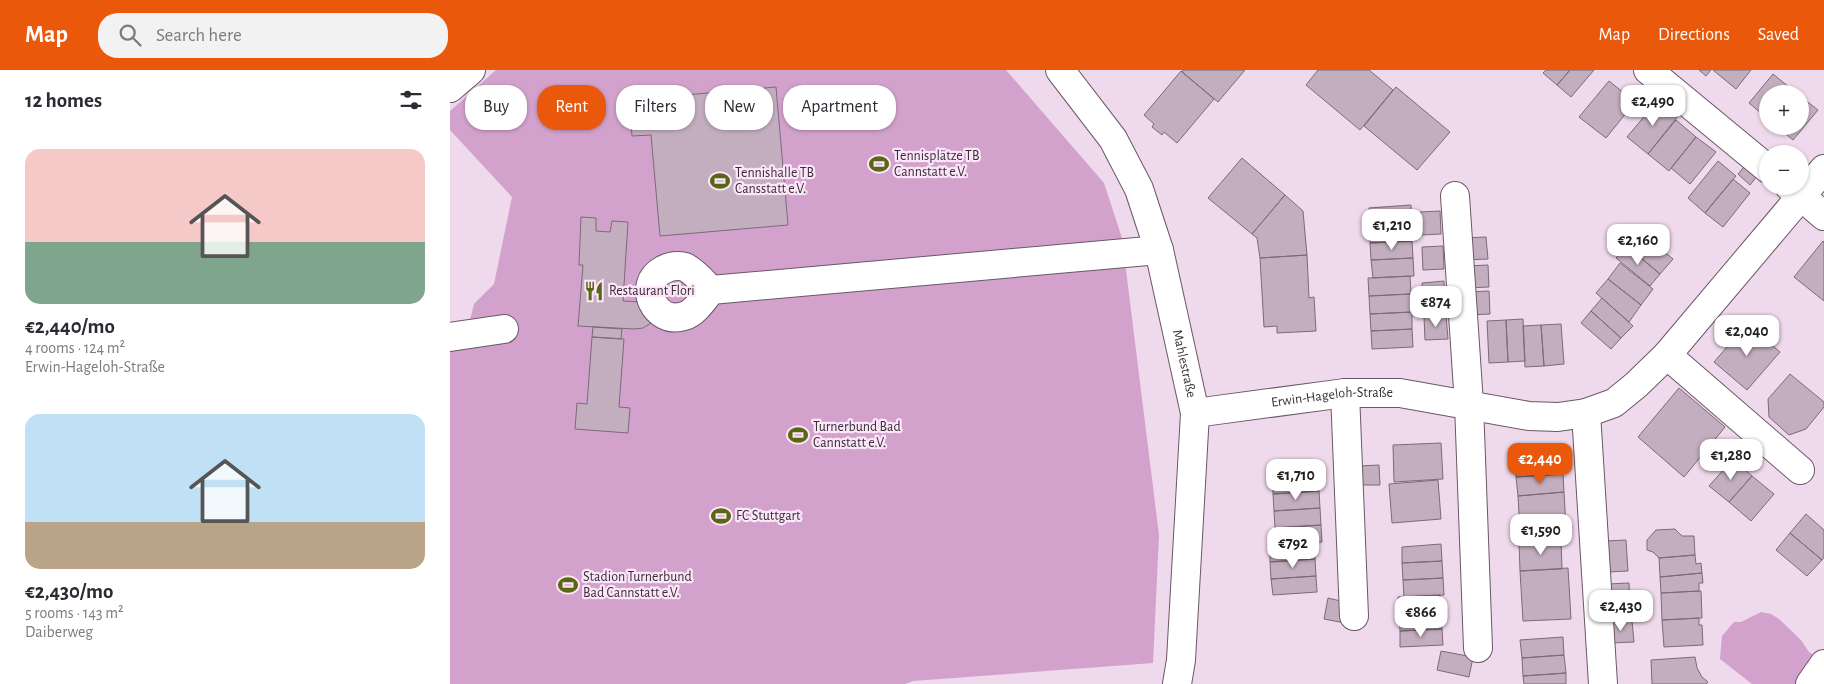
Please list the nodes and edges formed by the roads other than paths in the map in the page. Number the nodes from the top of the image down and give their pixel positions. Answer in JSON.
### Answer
{"nodes":[{"id":1,"x":471,"y":70,"type":"edge"},
{"id":2,"x":1060,"y":70,"type":"edge"},
{"id":3,"x":1648,"y":70,"type":"edge"},
{"id":4,"x":450,"y":88,"type":"edge"},
{"id":5,"x":1759,"y":162,"type":"edge"},
{"id":6,"x":1824,"y":169,"type":"edge"},
{"id":7,"x":1809,"y":180,"type":"edge"},
{"id":8,"x":1792,"y":195,"type":"edge"},
{"id":9,"x":1800,"y":195,"type":"edge"},
{"id":10,"x":1455,"y":196,"type":"dead end"},
{"id":11,"x":1824,"y":216,"type":"edge"},
{"id":12,"x":1159,"y":250,"type":"junction"},
{"id":13,"x":711,"y":290,"type":"dead end"},
{"id":14,"x":504,"y":328,"type":"dead end"},
{"id":15,"x":450,"y":337,"type":"edge"},
{"id":16,"x":1666,"y":355,"type":"junction"},
{"id":17,"x":1345,"y":393,"type":"junction"},
{"id":18,"x":1469,"y":404,"type":"junction"},
{"id":19,"x":1195,"y":413,"type":"junction"},
{"id":20,"x":1586,"y":413,"type":"junction"},
{"id":21,"x":1800,"y":470,"type":"dead end"},
{"id":22,"x":1354,"y":616,"type":"dead end"},
{"id":23,"x":1478,"y":648,"type":"dead end"},
{"id":24,"x":1824,"y":664,"type":"edge"},
{"id":25,"x":1177,"y":684,"type":"edge"},
{"id":26,"x":1603,"y":684,"type":"edge"},
{"id":27,"x":1810,"y":684,"type":"edge"}],
"edges":[{"from":1,"to":4,"type":"street"},
{"from":2,"to":12,"type":"street","name":"Mahlestraße"},
{"from":3,"to":5,"type":"street"},
{"from":6,"to":7,"type":"street","name":"Erwin-Hageloh-Straße"},
{"from":8,"to":16,"type":"street","name":"Erwin-Hageloh-Straße"},
{"from":9,"to":11,"type":"street"},
{"from":10,"to":18,"type":"street"},
{"from":12,"to":13,"type":"street"},
{"from":12,"to":19,"type":"street","name":"Mahlestraße"},
{"from":14,"to":15,"type":"street"},
{"from":16,"to":20,"type":"street","name":"Erwin-Hageloh-Straße"},
{"from":16,"to":21,"type":"street"},
{"from":17,"to":18,"type":"street","name":"Erwin-Hageloh-Straße"},
{"from":17,"to":19,"type":"street","name":"Erwin-Hageloh-Straße"},
{"from":17,"to":22,"type":"street"},
{"from":18,"to":20,"type":"street","name":"Erwin-Hageloh-Straße"},
{"from":18,"to":23,"type":"street"},
{"from":19,"to":25,"type":"street","name":"Mahlestraße"},
{"from":20,"to":26,"type":"street"},
{"from":24,"to":27,"type":"street"}]}
